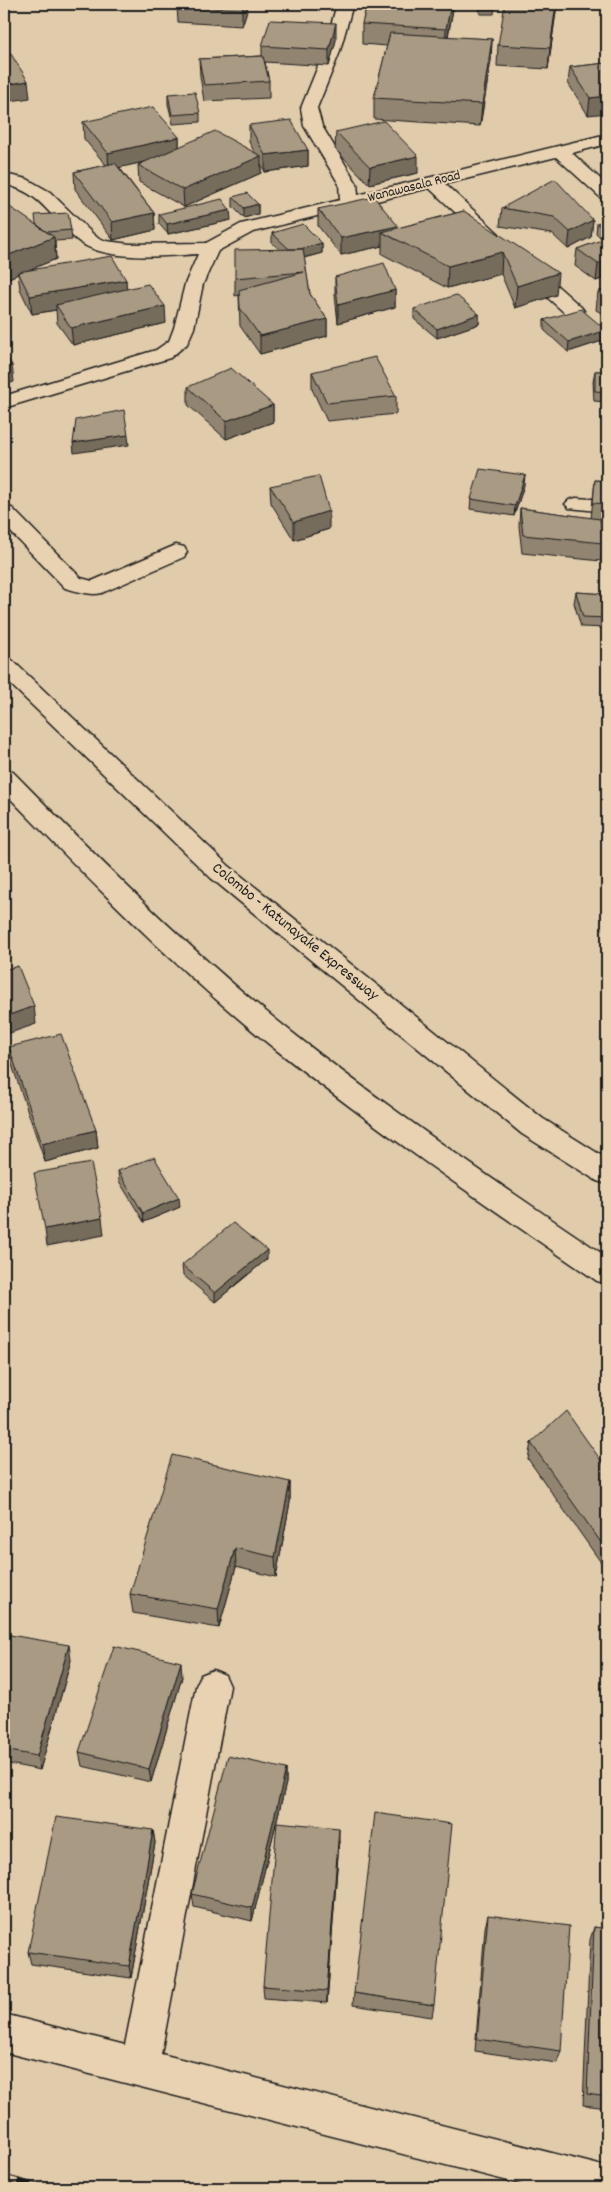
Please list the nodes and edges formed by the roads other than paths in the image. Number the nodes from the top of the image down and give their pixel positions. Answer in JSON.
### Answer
{"nodes":[{"id":1,"x":345,"y":4,"type":"edge"},
{"id":2,"x":607,"y":138,"type":"edge"},
{"id":3,"x":560,"y":151,"type":"junction"},
{"id":4,"x":4,"y":179,"type":"edge"},
{"id":5,"x":432,"y":182,"type":"junction"},
{"id":6,"x":607,"y":194,"type":"edge"},
{"id":7,"x":349,"y":202,"type":"junction"},
{"id":8,"x":210,"y":248,"type":"junction"},
{"id":9,"x":574,"y":312,"type":"edge"},
{"id":10,"x":4,"y":402,"type":"edge"},
{"id":11,"x":576,"y":504,"type":"dead end"},
{"id":12,"x":607,"y":506,"type":"edge"},
{"id":13,"x":4,"y":513,"type":"edge"},
{"id":14,"x":176,"y":552,"type":"dead end"},
{"id":15,"x":4,"y":665,"type":"edge"},
{"id":16,"x":4,"y":778,"type":"edge"},
{"id":17,"x":607,"y":1173,"type":"edge"},
{"id":18,"x":607,"y":1272,"type":"edge"},
{"id":19,"x":213,"y":1686,"type":"dead end"},
{"id":20,"x":4,"y":2033,"type":"edge"},
{"id":21,"x":139,"y":2068,"type":"junction"},
{"id":22,"x":607,"y":2187,"type":"edge"}],
"edges":[{"from":1,"to":7,"type":"main road"},
{"from":2,"to":3,"type":"main road","name":"Wanawasala Road"},
{"from":3,"to":5,"type":"main road","name":"Wanawasala Road"},
{"from":3,"to":6,"type":"main road"},
{"from":4,"to":8,"type":"main road"},
{"from":5,"to":7,"type":"main road","name":"Wanawasala Road"},
{"from":5,"to":9,"type":"main road"},
{"from":7,"to":8,"type":"main road","name":"Wanawasala Road"},
{"from":8,"to":10,"type":"main road"},
{"from":11,"to":12,"type":"main road"},
{"from":13,"to":14,"type":"main road"},
{"from":15,"to":17,"type":"main road","name":"Colombo - Katunayake Expressway"},
{"from":16,"to":18,"type":"main road"},
{"from":19,"to":21,"type":"main road"},
{"from":20,"to":21,"type":"main road"},
{"from":21,"to":22,"type":"main road"}]}
